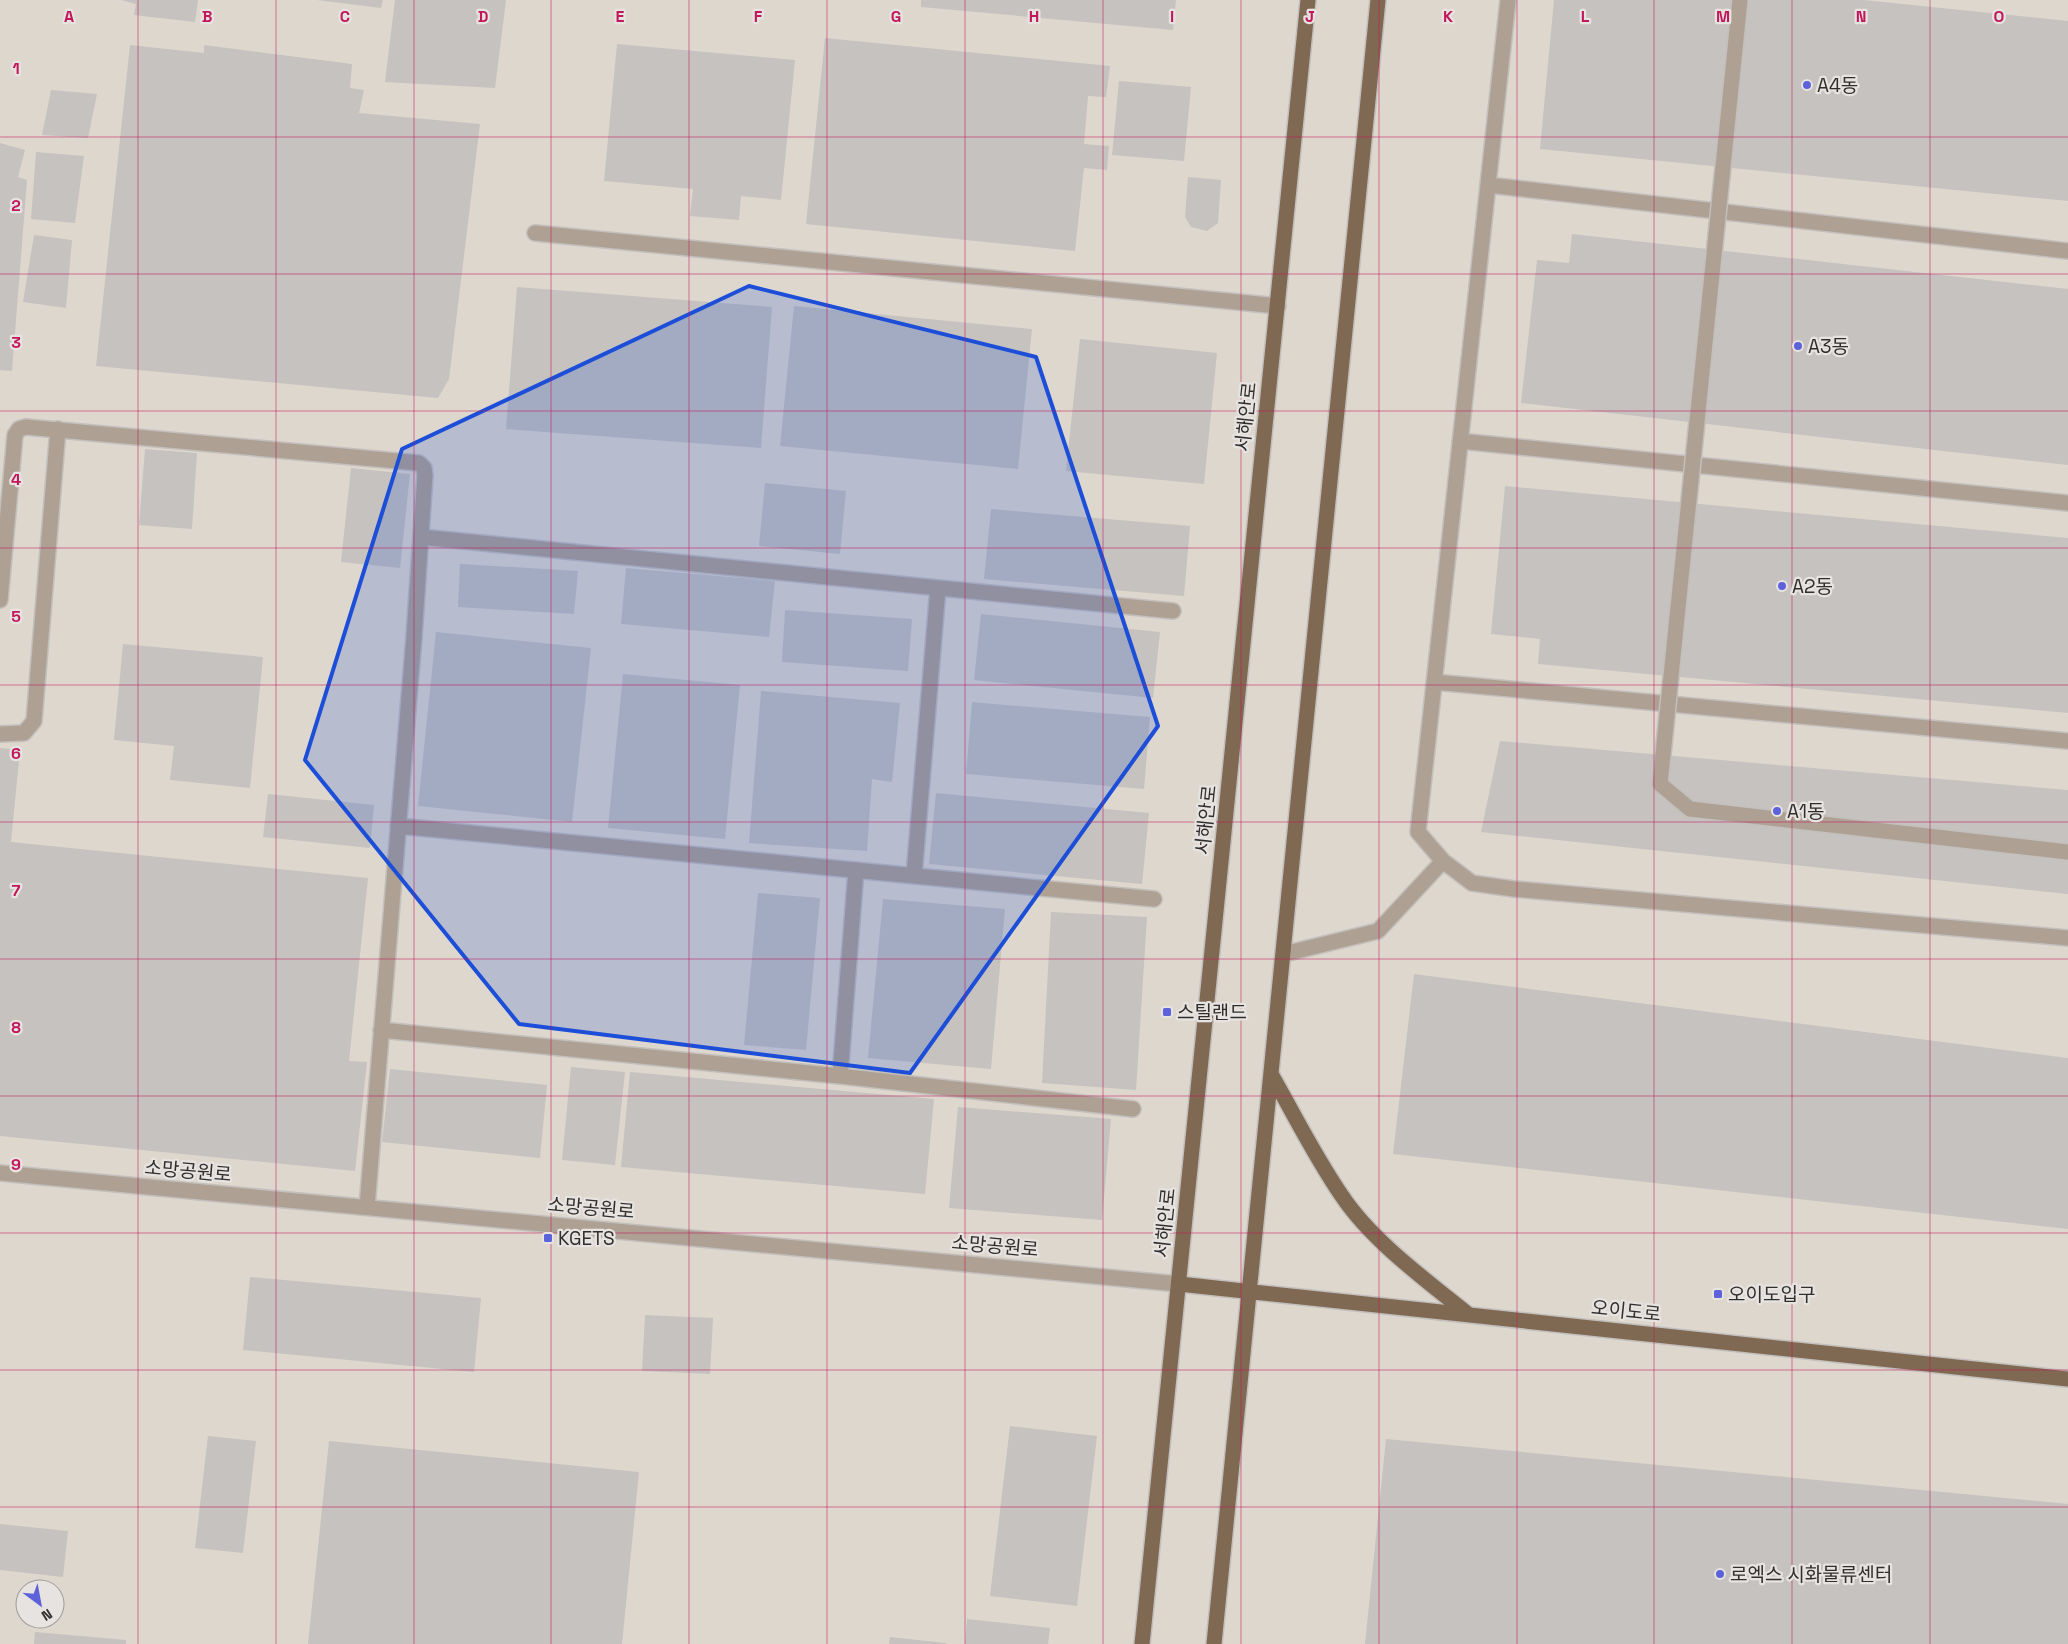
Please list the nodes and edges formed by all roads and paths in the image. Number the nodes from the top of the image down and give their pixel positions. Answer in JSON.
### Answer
{"nodes":[{"id":1,"x":1308,"y":0,"type":"edge"},
{"id":2,"x":1378,"y":0,"type":"edge"},
{"id":3,"x":1508,"y":0,"type":"edge"},
{"id":4,"x":1740,"y":0,"type":"edge"},
{"id":5,"x":1488,"y":186,"type":"junction"},
{"id":6,"x":535,"y":234,"type":"dead end"},
{"id":7,"x":2068,"y":251,"type":"edge"},
{"id":8,"x":1278,"y":306,"type":"junction"},
{"id":9,"x":58,"y":430,"type":"junction"},
{"id":10,"x":1460,"y":441,"type":"junction"},
{"id":11,"x":2068,"y":504,"type":"edge"},
{"id":12,"x":421,"y":537,"type":"junction"},
{"id":13,"x":938,"y":588,"type":"junction"},
{"id":14,"x":0,"y":600,"type":"edge"},
{"id":15,"x":1173,"y":611,"type":"dead end"},
{"id":16,"x":1434,"y":682,"type":"junction"},
{"id":17,"x":0,"y":734,"type":"edge"},
{"id":18,"x":2068,"y":741,"type":"edge"},
{"id":19,"x":398,"y":826,"type":"junction"},
{"id":20,"x":2068,"y":852,"type":"edge"},
{"id":21,"x":1443,"y":861,"type":"junction"},
{"id":22,"x":856,"y":870,"type":"junction"},
{"id":23,"x":914,"y":876,"type":"junction"},
{"id":24,"x":1154,"y":899,"type":"dead end"},
{"id":25,"x":2068,"y":938,"type":"edge"},
{"id":26,"x":1284,"y":954,"type":"junction"},
{"id":27,"x":381,"y":1030,"type":"junction"},
{"id":28,"x":1271,"y":1074,"type":"junction"},
{"id":29,"x":840,"y":1076,"type":"junction"},
{"id":30,"x":1133,"y":1109,"type":"dead end"},
{"id":31,"x":0,"y":1173,"type":"edge"},
{"id":32,"x":367,"y":1208,"type":"junction"},
{"id":33,"x":1179,"y":1284,"type":"junction"},
{"id":34,"x":1249,"y":1291,"type":"junction"},
{"id":35,"x":1469,"y":1315,"type":"junction"},
{"id":36,"x":2068,"y":1379,"type":"edge"},
{"id":37,"x":1142,"y":1644,"type":"edge"},
{"id":38,"x":1214,"y":1644,"type":"edge"}],
"edges":[{"from":1,"to":8,"type":"main road","name":"서해안로"},
{"from":2,"to":26,"type":"main road"},
{"from":3,"to":5,"type":"street"},
{"from":4,"to":20,"type":"street","bridge":true},
{"from":5,"to":7,"type":"street"},
{"from":5,"to":10,"type":"street"},
{"from":6,"to":8,"type":"street"},
{"from":8,"to":33,"type":"main road","name":"서해안로"},
{"from":9,"to":12,"type":"street"},
{"from":9,"to":14,"type":"street"},
{"from":9,"to":17,"type":"street"},
{"from":10,"to":11,"type":"street"},
{"from":10,"to":16,"type":"street"},
{"from":12,"to":13,"type":"street"},
{"from":12,"to":19,"type":"street"},
{"from":13,"to":15,"type":"street"},
{"from":13,"to":23,"type":"street"},
{"from":16,"to":18,"type":"street"},
{"from":16,"to":21,"type":"street"},
{"from":19,"to":22,"type":"street"},
{"from":19,"to":27,"type":"street"},
{"from":21,"to":25,"type":"street"},
{"from":21,"to":26,"type":"street"},
{"from":22,"to":23,"type":"street"},
{"from":22,"to":29,"type":"street"},
{"from":23,"to":24,"type":"street"},
{"from":26,"to":28,"type":"main road"},
{"from":27,"to":29,"type":"street"},
{"from":27,"to":32,"type":"street"},
{"from":28,"to":34,"type":"main road"},
{"from":28,"to":35,"type":"main road"},
{"from":29,"to":30,"type":"street"},
{"from":31,"to":32,"type":"street","name":"소망공원로"},
{"from":32,"to":33,"type":"street","name":"소망공원로"},
{"from":33,"to":34,"type":"main road","name":"오이도로"},
{"from":33,"to":37,"type":"main road","name":"서해안로"},
{"from":34,"to":35,"type":"main road","name":"오이도로"},
{"from":34,"to":38,"type":"main road"},
{"from":35,"to":36,"type":"main road","name":"오이도로"}]}
